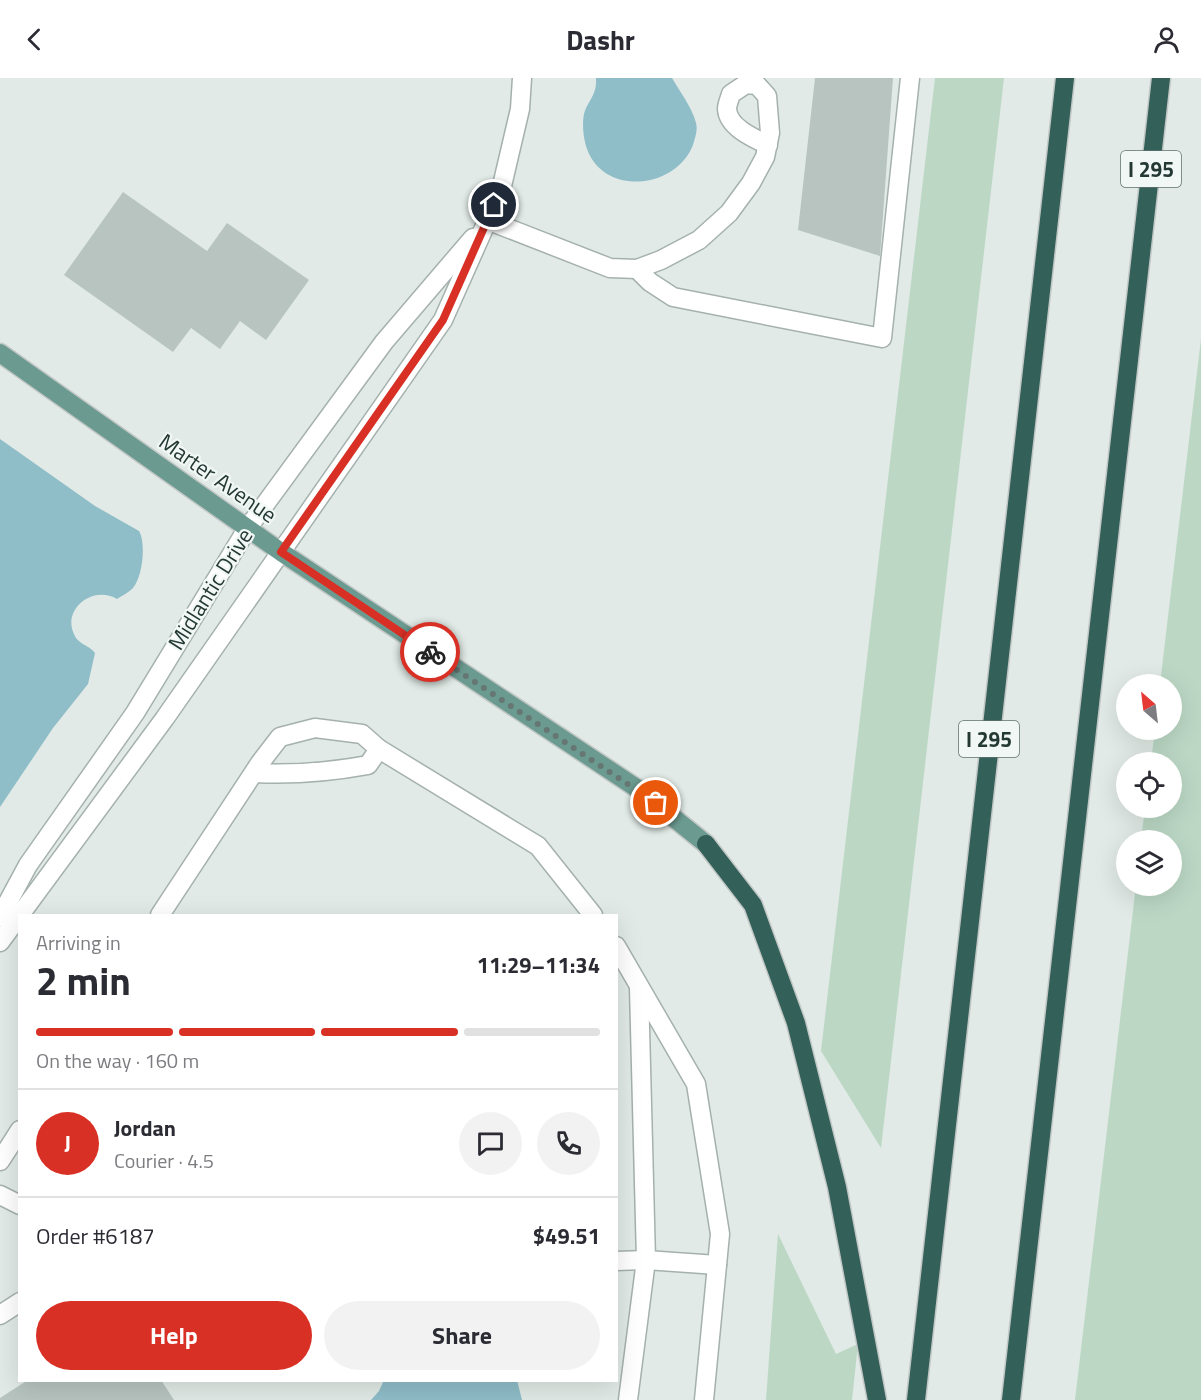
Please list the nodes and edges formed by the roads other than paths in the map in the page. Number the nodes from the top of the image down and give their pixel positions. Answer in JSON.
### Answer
{"nodes":[{"id":1,"x":522,"y":78,"type":"edge"},
{"id":2,"x":910,"y":78,"type":"edge"},
{"id":3,"x":1065,"y":78,"type":"edge"},
{"id":4,"x":1161,"y":78,"type":"edge"},
{"id":5,"x":768,"y":145,"type":"dead end"},
{"id":6,"x":487,"y":220,"type":"junction"},
{"id":7,"x":637,"y":269,"type":"junction"},
{"id":8,"x":0,"y":353,"type":"edge"},
{"id":9,"x":247,"y":528,"type":"junction"},
{"id":10,"x":281,"y":552,"type":"junction"},
{"id":11,"x":379,"y":749,"type":"junction"},
{"id":12,"x":254,"y":773,"type":"junction"},
{"id":13,"x":706,"y":844,"type":"joint"},
{"id":14,"x":21,"y":914,"type":"edge"},
{"id":15,"x":161,"y":914,"type":"edge"},
{"id":16,"x":592,"y":914,"type":"edge"},
{"id":17,"x":0,"y":917,"type":"edge"},
{"id":18,"x":18,"y":918,"type":"edge"},
{"id":19,"x":0,"y":942,"type":"edge"},
{"id":20,"x":622,"y":965,"type":"edge"},
{"id":21,"x":639,"y":986,"type":"junction"},
{"id":22,"x":18,"y":1133,"type":"edge"},
{"id":23,"x":0,"y":1161,"type":"edge"},
{"id":24,"x":0,"y":1196,"type":"edge"},
{"id":25,"x":18,"y":1204,"type":"edge"},
{"id":26,"x":646,"y":1260,"type":"junction"},
{"id":27,"x":618,"y":1261,"type":"edge"},
{"id":28,"x":717,"y":1265,"type":"junction"},
{"id":29,"x":18,"y":1303,"type":"edge"},
{"id":30,"x":0,"y":1315,"type":"edge"},
{"id":31,"x":628,"y":1400,"type":"edge"},
{"id":32,"x":704,"y":1400,"type":"edge"},
{"id":33,"x":877,"y":1400,"type":"edge"},
{"id":34,"x":916,"y":1400,"type":"edge"},
{"id":35,"x":1011,"y":1400,"type":"edge"}],
"edges":[{"from":1,"to":6,"type":"street","name":"Midlantic Drive"},
{"from":2,"to":7,"type":"street"},
{"from":3,"to":34,"type":"highway","number":"I 295"},
{"from":4,"to":35,"type":"highway","number":"I 295"},
{"from":5,"to":7,"type":"street"},
{"from":6,"to":7,"type":"street"},
{"from":6,"to":9,"type":"street","name":"Midlantic Drive"},
{"from":6,"to":10,"type":"street","name":"Midlantic Drive"},
{"from":8,"to":9,"type":"main road","name":"Marter Avenue"},
{"from":9,"to":10,"type":"main road","name":"Marter Avenue"},
{"from":9,"to":17,"type":"street","name":"Midlantic Drive"},
{"from":10,"to":13,"type":"main road","name":"Marter Avenue"},
{"from":10,"to":14,"type":"street","name":"Midlantic Drive"},
{"from":11,"to":12,"type":"street"},
{"from":11,"to":12,"type":"street"},
{"from":11,"to":16,"type":"street"},
{"from":12,"to":15,"type":"street"},
{"from":13,"to":33,"type":"highway"},
{"from":18,"to":19,"type":"street","name":"Midlantic Drive"},
{"from":20,"to":21,"type":"street"},
{"from":21,"to":26,"type":"street"},
{"from":21,"to":28,"type":"street"},
{"from":22,"to":23,"type":"street"},
{"from":24,"to":25,"type":"street"},
{"from":26,"to":27,"type":"street"},
{"from":26,"to":28,"type":"street"},
{"from":26,"to":31,"type":"street"},
{"from":28,"to":32,"type":"street"},
{"from":29,"to":30,"type":"street"}]}
